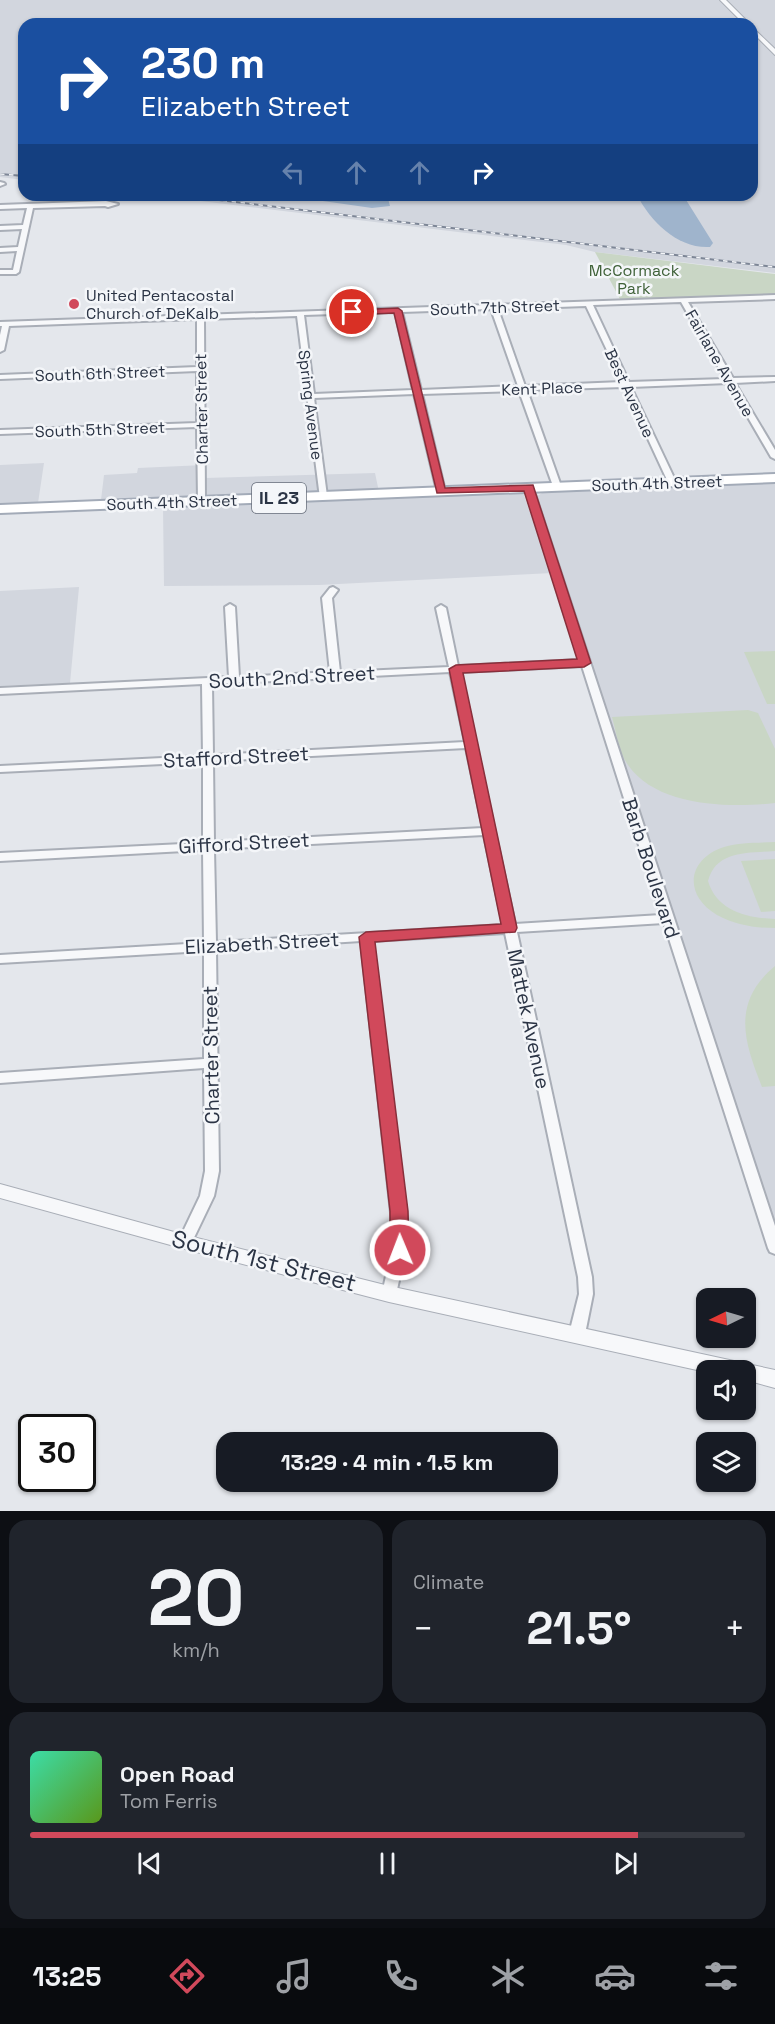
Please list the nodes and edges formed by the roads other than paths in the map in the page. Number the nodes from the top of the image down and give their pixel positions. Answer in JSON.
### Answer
{"nodes":[{"id":1,"x":723,"y":0,"type":"edge"},
{"id":2,"x":741,"y":18,"type":"edge"},
{"id":3,"x":758,"y":35,"type":"edge"},
{"id":4,"x":775,"y":53,"type":"edge"},
{"id":5,"x":104,"y":204,"type":"dead end"},
{"id":6,"x":30,"y":206,"type":"junction"},
{"id":7,"x":0,"y":207,"type":"edge"},
{"id":8,"x":25,"y":227,"type":"junction"},
{"id":9,"x":0,"y":228,"type":"edge"},
{"id":10,"x":21,"y":249,"type":"junction"},
{"id":11,"x":0,"y":250,"type":"edge"},
{"id":12,"x":0,"y":272,"type":"edge"},
{"id":13,"x":775,"y":297,"type":"edge"},
{"id":14,"x":683,"y":300,"type":"junction"},
{"id":15,"x":589,"y":304,"type":"junction"},
{"id":16,"x":494,"y":308,"type":"junction"},
{"id":17,"x":398,"y":311,"type":"junction"},
{"id":18,"x":300,"y":314,"type":"junction"},
{"id":19,"x":200,"y":317,"type":"junction"},
{"id":20,"x":3,"y":324,"type":"edge"},
{"id":21,"x":0,"y":350,"type":"edge"},
{"id":22,"x":200,"y":369,"type":"junction"},
{"id":23,"x":0,"y":377,"type":"edge"},
{"id":24,"x":775,"y":379,"type":"edge"},
{"id":25,"x":730,"y":381,"type":"junction"},
{"id":26,"x":627,"y":385,"type":"junction"},
{"id":27,"x":523,"y":389,"type":"junction"},
{"id":28,"x":417,"y":392,"type":"junction"},
{"id":29,"x":310,"y":396,"type":"junction"},
{"id":30,"x":201,"y":425,"type":"junction"},
{"id":31,"x":0,"y":432,"type":"edge"},
{"id":32,"x":775,"y":457,"type":"edge"},
{"id":33,"x":775,"y":478,"type":"edge"},
{"id":34,"x":672,"y":482,"type":"junction"},
{"id":35,"x":557,"y":486,"type":"junction"},
{"id":36,"x":529,"y":488,"type":"junction"},
{"id":37,"x":441,"y":491,"type":"junction"},
{"id":38,"x":323,"y":496,"type":"junction"},
{"id":39,"x":202,"y":500,"type":"junction"},
{"id":40,"x":0,"y":509,"type":"edge"},
{"id":41,"x":333,"y":590,"type":"dead end"},
{"id":42,"x":230,"y":607,"type":"dead end"},
{"id":43,"x":441,"y":608,"type":"dead end"},
{"id":44,"x":584,"y":663,"type":"junction"},
{"id":45,"x":456,"y":669,"type":"junction"},
{"id":46,"x":335,"y":675,"type":"junction"},
{"id":47,"x":234,"y":680,"type":"junction"},
{"id":48,"x":207,"y":681,"type":"junction"},
{"id":49,"x":0,"y":691,"type":"edge"},
{"id":50,"x":471,"y":745,"type":"junction"},
{"id":51,"x":207,"y":758,"type":"junction"},
{"id":52,"x":0,"y":769,"type":"edge"},
{"id":53,"x":488,"y":831,"type":"junction"},
{"id":54,"x":208,"y":845,"type":"junction"},
{"id":55,"x":0,"y":857,"type":"edge"},
{"id":56,"x":668,"y":919,"type":"junction"},
{"id":57,"x":510,"y":928,"type":"junction"},
{"id":58,"x":366,"y":937,"type":"junction"},
{"id":59,"x":208,"y":945,"type":"junction"},
{"id":60,"x":0,"y":959,"type":"edge"},
{"id":61,"x":210,"y":1063,"type":"junction"},
{"id":62,"x":0,"y":1078,"type":"edge"},
{"id":63,"x":0,"y":1191,"type":"edge"},
{"id":64,"x":185,"y":1242,"type":"junction"},
{"id":65,"x":775,"y":1248,"type":"edge"},
{"id":66,"x":389,"y":1294,"type":"junction"},
{"id":67,"x":577,"y":1334,"type":"junction"},
{"id":68,"x":696,"y":1361,"type":"edge"},
{"id":69,"x":756,"y":1374,"type":"edge"},
{"id":70,"x":775,"y":1379,"type":"edge"}],
"edges":[{"from":1,"to":2,"type":"street"},
{"from":3,"to":4,"type":"street"},
{"from":5,"to":6,"type":"street"},
{"from":6,"to":7,"type":"street"},
{"from":6,"to":8,"type":"street"},
{"from":8,"to":9,"type":"street"},
{"from":8,"to":10,"type":"street"},
{"from":10,"to":11,"type":"street"},
{"from":10,"to":12,"type":"street"},
{"from":13,"to":14,"type":"street","name":"South 7th Street"},
{"from":14,"to":15,"type":"street","name":"South 7th Street"},
{"from":14,"to":25,"type":"street","name":"Fairlane Avenue"},
{"from":15,"to":16,"type":"street","name":"South 7th Street"},
{"from":15,"to":26,"type":"street","name":"Best Avenue"},
{"from":16,"to":17,"type":"street","name":"South 7th Street"},
{"from":16,"to":27,"type":"street"},
{"from":17,"to":18,"type":"street","name":"South 7th Street"},
{"from":17,"to":28,"type":"street"},
{"from":18,"to":19,"type":"street","name":"South 7th Street"},
{"from":18,"to":29,"type":"street","name":"Spring Avenue"},
{"from":19,"to":20,"type":"street","name":"South 7th Street"},
{"from":19,"to":22,"type":"street","name":"Charter Street"},
{"from":20,"to":21,"type":"street"},
{"from":22,"to":23,"type":"street","name":"South 6th Street"},
{"from":22,"to":30,"type":"street","name":"Charter Street"},
{"from":24,"to":25,"type":"street","name":"Kent Place"},
{"from":25,"to":26,"type":"street","name":"Kent Place"},
{"from":25,"to":32,"type":"street","name":"Fairlane Avenue"},
{"from":26,"to":27,"type":"street","name":"Kent Place"},
{"from":26,"to":34,"type":"street","name":"Best Avenue"},
{"from":27,"to":28,"type":"street","name":"Kent Place"},
{"from":27,"to":35,"type":"street"},
{"from":28,"to":29,"type":"street","name":"Kent Place"},
{"from":28,"to":37,"type":"street"},
{"from":29,"to":38,"type":"street","name":"Spring Avenue"},
{"from":30,"to":31,"type":"street","name":"South 5th Street"},
{"from":30,"to":39,"type":"street","name":"Charter Street"},
{"from":33,"to":34,"type":"main road","name":"South 4th Street","number":"IL 23"},
{"from":34,"to":35,"type":"main road","name":"South 4th Street","number":"IL 23"},
{"from":35,"to":36,"type":"main road","name":"South 4th Street","number":"IL 23"},
{"from":36,"to":37,"type":"main road","name":"South 4th Street","number":"IL 23"},
{"from":36,"to":44,"type":"street","name":"Barb Boulevard"},
{"from":37,"to":38,"type":"main road","name":"South 4th Street","number":"IL 23"},
{"from":38,"to":39,"type":"main road","name":"South 4th Street","number":"IL 23"},
{"from":39,"to":40,"type":"main road","name":"South 4th Street","number":"IL 23"},
{"from":41,"to":46,"type":"street"},
{"from":42,"to":47,"type":"street"},
{"from":43,"to":45,"type":"street","name":"Mattek Avenue"},
{"from":44,"to":45,"type":"street","name":"South 2nd Street"},
{"from":44,"to":56,"type":"street","name":"Barb Boulevard"},
{"from":45,"to":46,"type":"street","name":"South 2nd Street"},
{"from":45,"to":50,"type":"street","name":"Mattek Avenue"},
{"from":46,"to":47,"type":"street","name":"South 2nd Street"},
{"from":47,"to":48,"type":"street","name":"South 2nd Street"},
{"from":48,"to":49,"type":"street","name":"South 2nd Street"},
{"from":48,"to":51,"type":"street","name":"Charter Street"},
{"from":50,"to":51,"type":"street","name":"Stafford Street"},
{"from":50,"to":53,"type":"street","name":"Mattek Avenue"},
{"from":51,"to":52,"type":"street","name":"Stafford Street"},
{"from":51,"to":54,"type":"street","name":"Charter Street"},
{"from":53,"to":54,"type":"street","name":"Gifford Street"},
{"from":53,"to":57,"type":"street","name":"Mattek Avenue"},
{"from":54,"to":55,"type":"street","name":"Gifford Street"},
{"from":54,"to":59,"type":"street","name":"Charter Street"},
{"from":56,"to":57,"type":"street","name":"Elizabeth Street"},
{"from":56,"to":65,"type":"street","name":"Barb Boulevard"},
{"from":57,"to":58,"type":"street","name":"Elizabeth Street"},
{"from":57,"to":67,"type":"street","name":"Mattek Avenue"},
{"from":58,"to":59,"type":"street","name":"Elizabeth Street"},
{"from":58,"to":66,"type":"street"},
{"from":59,"to":60,"type":"street","name":"Elizabeth Street"},
{"from":59,"to":61,"type":"street","name":"Charter Street"},
{"from":61,"to":62,"type":"street"},
{"from":61,"to":64,"type":"street","name":"Charter Street"},
{"from":63,"to":64,"type":"street","name":"South 1st Street"},
{"from":64,"to":66,"type":"street","name":"South 1st Street"},
{"from":66,"to":67,"type":"street","name":"South 1st Street"},
{"from":67,"to":68,"type":"street","name":"South 1st Street"},
{"from":69,"to":70,"type":"street"}]}
